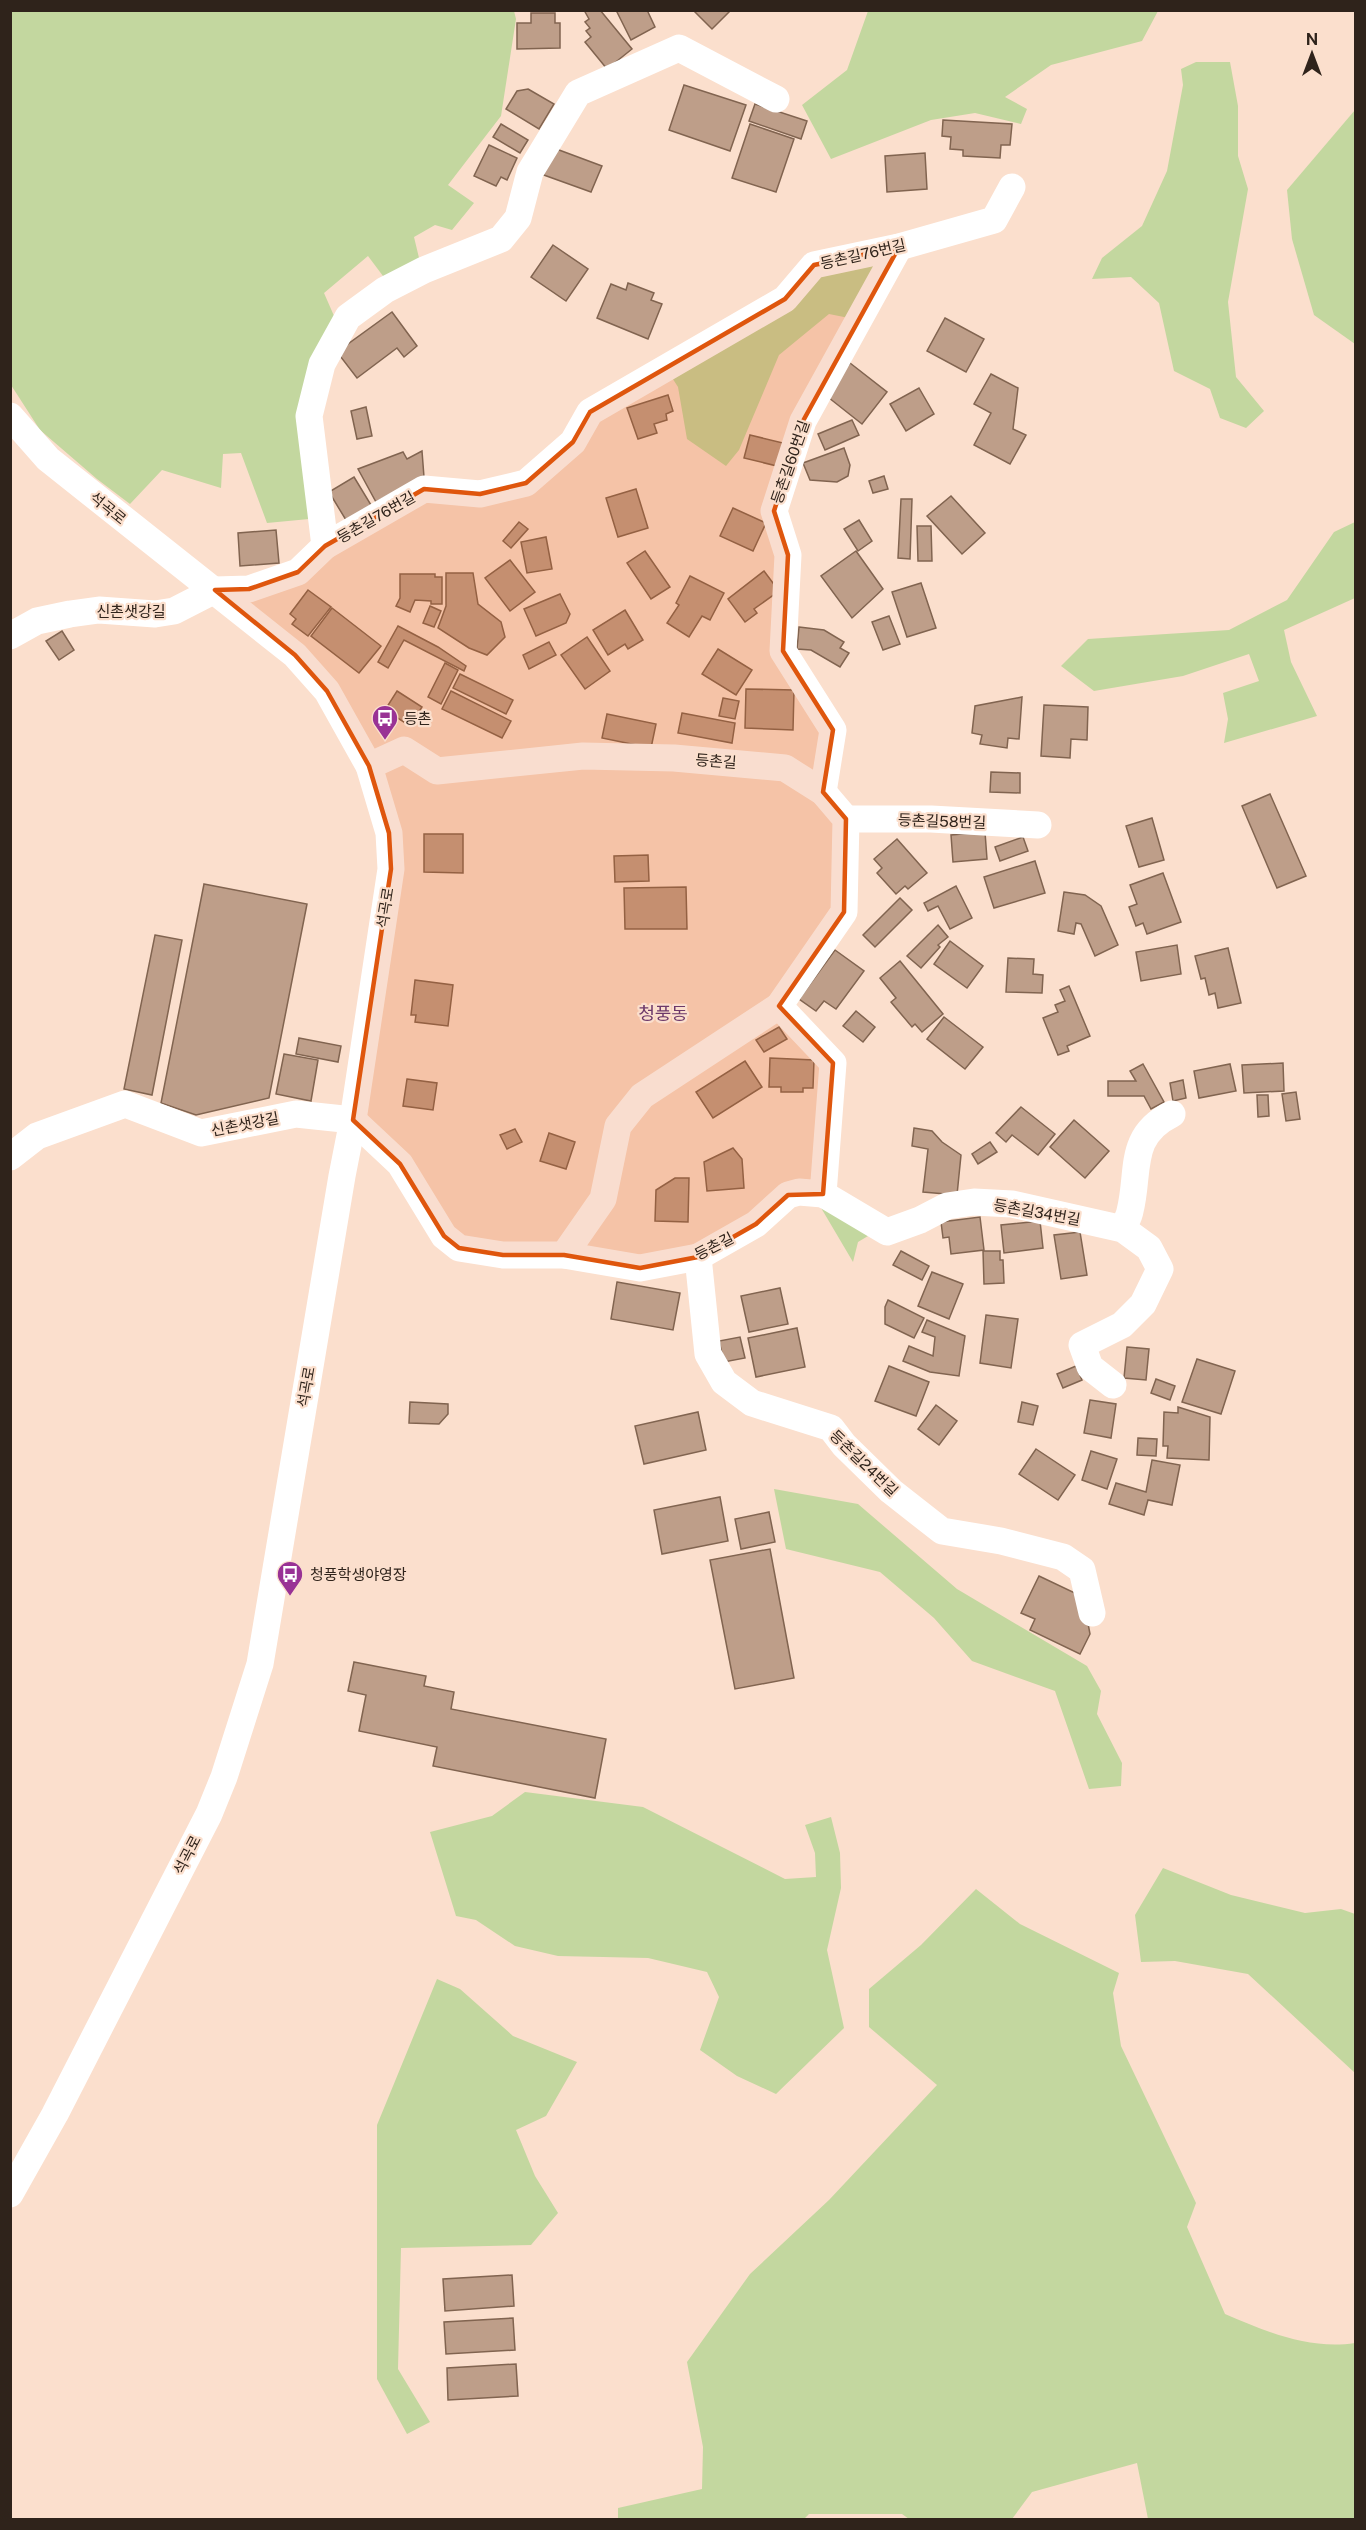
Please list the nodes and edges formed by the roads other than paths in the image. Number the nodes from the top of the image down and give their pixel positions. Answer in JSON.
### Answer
{"nodes":[{"id":1,"x":776,"y":99,"type":"dead end"},
{"id":2,"x":1012,"y":187,"type":"dead end"},
{"id":3,"x":899,"y":247,"type":"junction"},
{"id":4,"x":10,"y":416,"type":"edge"},
{"id":5,"x":325,"y":546,"type":"junction"},
{"id":6,"x":215,"y":590,"type":"junction"},
{"id":7,"x":10,"y":636,"type":"edge"},
{"id":8,"x":369,"y":766,"type":"junction"},
{"id":9,"x":823,"y":792,"type":"junction"},
{"id":10,"x":846,"y":819,"type":"junction"},
{"id":11,"x":1038,"y":825,"type":"dead end"},
{"id":12,"x":779,"y":1006,"type":"junction"},
{"id":13,"x":1172,"y":1114,"type":"dead end"},
{"id":14,"x":353,"y":1120,"type":"junction"},
{"id":15,"x":10,"y":1156,"type":"edge"},
{"id":16,"x":823,"y":1194,"type":"junction"},
{"id":17,"x":1123,"y":1229,"type":"junction"},
{"id":18,"x":564,"y":1255,"type":"junction"},
{"id":19,"x":698,"y":1257,"type":"junction"},
{"id":20,"x":1113,"y":1385,"type":"dead end"},
{"id":21,"x":1092,"y":1613,"type":"dead end"},
{"id":22,"x":10,"y":2194,"type":"edge"}],
"edges":[{"from":1,"to":5,"type":"street","name":"등촌길76번길"},
{"from":2,"to":3,"type":"street","name":"등촌길76번길"},
{"from":3,"to":5,"type":"street","name":"등촌길76번길"},
{"from":3,"to":9,"type":"street","name":"등촌길60번길"},
{"from":4,"to":6,"type":"street","name":"석곡로"},
{"from":5,"to":6,"type":"street"},
{"from":6,"to":7,"type":"street","name":"신촌샛강길"},
{"from":6,"to":8,"type":"street","name":"석곡로"},
{"from":8,"to":9,"type":"street","name":"등촌길"},
{"from":8,"to":14,"type":"street","name":"석곡로"},
{"from":9,"to":10,"type":"street","name":"등촌길"},
{"from":10,"to":11,"type":"street","name":"등촌길58번길"},
{"from":10,"to":12,"type":"street"},
{"from":12,"to":16,"type":"street"},
{"from":12,"to":18,"type":"street"},
{"from":13,"to":17,"type":"street"},
{"from":14,"to":15,"type":"street","name":"신촌샛강길"},
{"from":14,"to":18,"type":"street","name":"등촌길"},
{"from":14,"to":22,"type":"street","name":"석곡로"},
{"from":16,"to":17,"type":"street","name":"등촌길34번길"},
{"from":16,"to":19,"type":"street","name":"등촌길"},
{"from":17,"to":20,"type":"street","name":"등촌길34번길"},
{"from":18,"to":19,"type":"street","name":"등촌길"},
{"from":19,"to":21,"type":"street","name":"등촌길24번길"}]}
